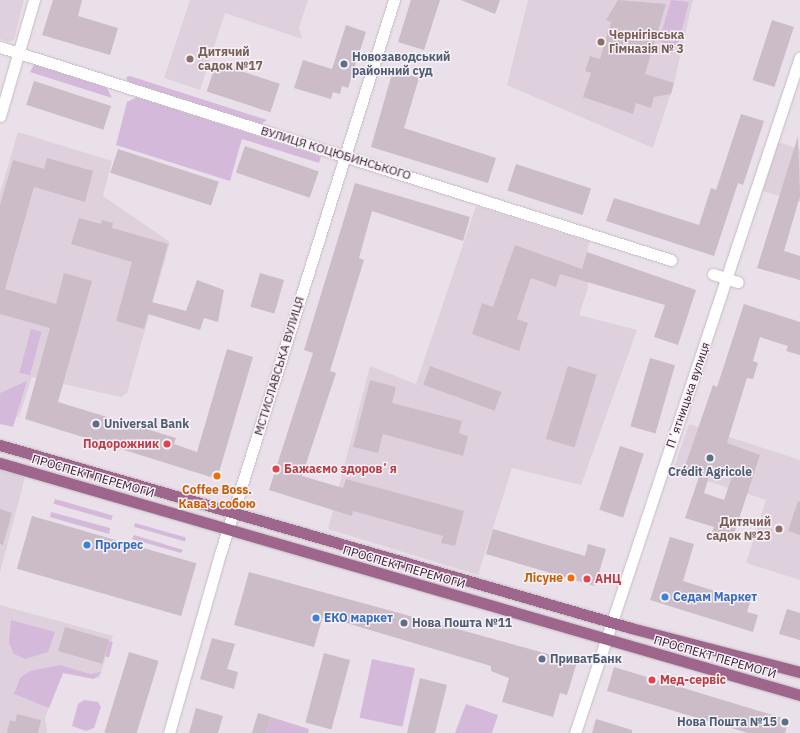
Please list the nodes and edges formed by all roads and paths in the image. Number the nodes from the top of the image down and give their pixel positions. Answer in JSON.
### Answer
{"nodes":[{"id":1,"x":34,"y":0,"type":"edge"},
{"id":2,"x":394,"y":0,"type":"edge"},
{"id":3,"x":0,"y":47,"type":"edge"},
{"id":4,"x":18,"y":52,"type":"junction"},
{"id":5,"x":800,"y":57,"type":"edge"},
{"id":6,"x":0,"y":116,"type":"edge"},
{"id":7,"x":345,"y":156,"type":"junction"},
{"id":8,"x":671,"y":260,"type":"dead end"},
{"id":9,"x":713,"y":274,"type":"dead end"},
{"id":10,"x":733,"y":280,"type":"junction"},
{"id":11,"x":0,"y":445,"type":"edge"},
{"id":12,"x":0,"y":463,"type":"edge"},
{"id":13,"x":233,"y":512,"type":"junction"},
{"id":14,"x":228,"y":529,"type":"junction"},
{"id":15,"x":611,"y":622,"type":"junction"},
{"id":16,"x":606,"y":640,"type":"junction"},
{"id":17,"x":800,"y":672,"type":"edge"},
{"id":18,"x":800,"y":695,"type":"edge"},
{"id":19,"x":169,"y":733,"type":"edge"},
{"id":20,"x":575,"y":733,"type":"edge"}],
"edges":[{"from":1,"to":4,"type":"street"},
{"from":2,"to":7,"type":"street","name":"МСТИСЛАВСЬКА ВУЛИЦЯ"},
{"from":3,"to":4,"type":"street","name":"ВУЛИЦЯ КОЦЮБИНСЬКОГО"},
{"from":4,"to":6,"type":"street"},
{"from":4,"to":7,"type":"street","name":"ВУЛИЦЯ КОЦЮБИНСЬКОГО"},
{"from":5,"to":10,"type":"street","name":"Пʼятницька вулиця"},
{"from":7,"to":8,"type":"street","name":"ВУЛИЦЯ КОЦЮБИНСЬКОГО"},
{"from":7,"to":13,"type":"street","name":"МСТИСЛАВСЬКА ВУЛИЦЯ"},
{"from":9,"to":10,"type":"street"},
{"from":10,"to":15,"type":"street","name":"Пʼятницька вулиця"},
{"from":11,"to":13,"type":"main road","name":"ПРОСПЕКТ ПЕРЕМОГИ"},
{"from":12,"to":14,"type":"main road","name":"ПРОСПЕКТ ПЕРЕМОГИ"},
{"from":13,"to":14,"type":"street","name":"МСТИСЛАВСЬКА ВУЛИЦЯ"},
{"from":13,"to":15,"type":"main road","name":"ПРОСПЕКТ ПЕРЕМОГИ"},
{"from":14,"to":16,"type":"main road","name":"ПРОСПЕКТ ПЕРЕМОГИ"},
{"from":14,"to":19,"type":"street","name":"МСТИСЛАВСЬКА ВУЛИЦЯ"},
{"from":15,"to":16,"type":"street","name":"Пʼятницька вулиця"},
{"from":15,"to":17,"type":"main road","name":"ПРОСПЕКТ ПЕРЕМОГИ"},
{"from":16,"to":18,"type":"main road","name":"ПРОСПЕКТ ПЕРЕМОГИ"},
{"from":16,"to":20,"type":"street","name":"Пʼятницька вулиця"}]}
